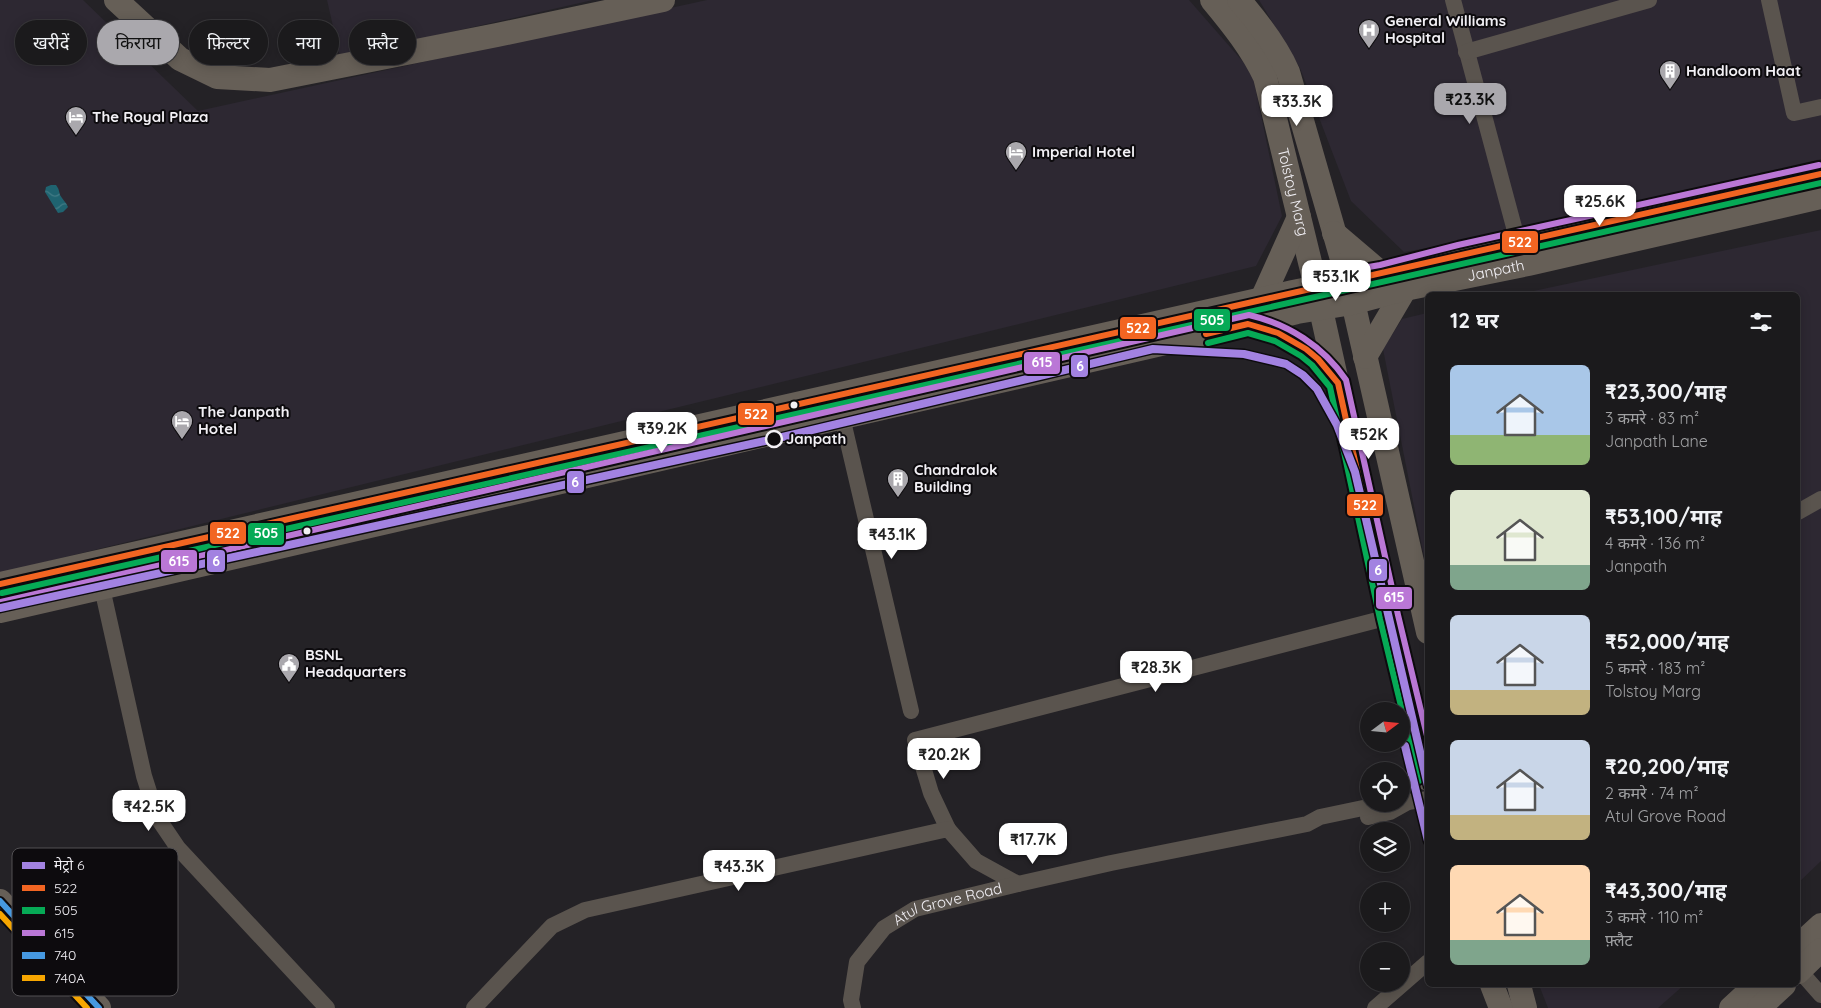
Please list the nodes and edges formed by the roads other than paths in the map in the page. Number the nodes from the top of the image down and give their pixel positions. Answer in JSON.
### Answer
{"nodes":[{"id":1,"x":116,"y":0,"type":"edge"},
{"id":2,"x":663,"y":0,"type":"edge"},
{"id":3,"x":1212,"y":0,"type":"edge"},
{"id":4,"x":1239,"y":0,"type":"edge"},
{"id":5,"x":1453,"y":0,"type":"edge"},
{"id":6,"x":1649,"y":0,"type":"edge"},
{"id":7,"x":1769,"y":0,"type":"edge"},
{"id":8,"x":1466,"y":52,"type":"junction"},
{"id":9,"x":1821,"y":107,"type":"edge"},
{"id":10,"x":1821,"y":174,"type":"edge"},
{"id":11,"x":1821,"y":197,"type":"edge"},
{"id":12,"x":1299,"y":217,"type":"junction"},
{"id":13,"x":1334,"y":233,"type":"junction"},
{"id":14,"x":1518,"y":242,"type":"junction"},
{"id":15,"x":1382,"y":274,"type":"junction"},
{"id":16,"x":1348,"y":280,"type":"junction"},
{"id":17,"x":1405,"y":290,"type":"junction"},
{"id":18,"x":1318,"y":297,"type":"junction"},
{"id":19,"x":1262,"y":299,"type":"junction"},
{"id":20,"x":1352,"y":304,"type":"junction"},
{"id":21,"x":1248,"y":324,"type":"junction"},
{"id":22,"x":1365,"y":356,"type":"junction"},
{"id":23,"x":1338,"y":383,"type":"junction"},
{"id":24,"x":842,"y":417,"type":"junction"},
{"id":25,"x":1821,"y":500,"type":"edge"},
{"id":26,"x":1800,"y":511,"type":"edge"},
{"id":27,"x":0,"y":584,"type":"edge"},
{"id":28,"x":102,"y":588,"type":"junction"},
{"id":29,"x":0,"y":611,"type":"edge"},
{"id":30,"x":1389,"y":616,"type":"junction"},
{"id":31,"x":1425,"y":619,"type":"edge"},
{"id":32,"x":911,"y":710,"type":"dead end"},
{"id":33,"x":1425,"y":766,"type":"edge"},
{"id":34,"x":1425,"y":800,"type":"edge"},
{"id":35,"x":1410,"y":802,"type":"edge"},
{"id":36,"x":1360,"y":809,"type":"edge"},
{"id":37,"x":1390,"y":812,"type":"edge"},
{"id":38,"x":1307,"y":824,"type":"junction"},
{"id":39,"x":948,"y":829,"type":"junction"},
{"id":40,"x":1018,"y":884,"type":"junction"},
{"id":41,"x":0,"y":902,"type":"edge"},
{"id":42,"x":12,"y":915,"type":"edge"},
{"id":43,"x":1821,"y":925,"type":"edge"},
{"id":44,"x":1800,"y":944,"type":"edge"},
{"id":45,"x":1821,"y":950,"type":"edge"},
{"id":46,"x":1425,"y":965,"type":"edge"},
{"id":47,"x":1800,"y":970,"type":"edge"},
{"id":48,"x":1800,"y":980,"type":"edge"},
{"id":49,"x":1488,"y":987,"type":"edge"},
{"id":50,"x":1493,"y":987,"type":"edge"},
{"id":51,"x":1520,"y":987,"type":"edge"},
{"id":52,"x":1754,"y":987,"type":"edge"},
{"id":53,"x":1782,"y":987,"type":"edge"},
{"id":54,"x":1821,"y":994,"type":"edge"},
{"id":55,"x":88,"y":996,"type":"edge"},
{"id":56,"x":99,"y":1008,"type":"edge"},
{"id":57,"x":327,"y":1008,"type":"edge"},
{"id":58,"x":474,"y":1008,"type":"edge"},
{"id":59,"x":853,"y":1008,"type":"edge"},
{"id":60,"x":1375,"y":1008,"type":"edge"},
{"id":61,"x":1493,"y":1008,"type":"edge"},
{"id":62,"x":1501,"y":1008,"type":"edge"},
{"id":63,"x":1525,"y":1008,"type":"edge"},
{"id":64,"x":1731,"y":1008,"type":"edge"},
{"id":65,"x":1758,"y":1008,"type":"edge"}],
"edges":[{"from":1,"to":2,"type":"main road"},
{"from":3,"to":12,"type":"main road","name":"Tolstoy Marg"},
{"from":4,"to":13,"type":"main road","name":"Tolstoy Marg"},
{"from":5,"to":8,"type":"street"},
{"from":6,"to":8,"type":"street"},
{"from":7,"to":9,"type":"street"},
{"from":8,"to":14,"type":"street"},
{"from":10,"to":14,"type":"main road","name":"Janpath"},
{"from":11,"to":17,"type":"main road","name":"Janpath"},
{"from":12,"to":18,"type":"main road","name":"Tolstoy Marg"},
{"from":12,"to":19,"type":"main road"},
{"from":13,"to":15,"type":"main road"},
{"from":13,"to":16,"type":"main road","name":"Tolstoy Marg"},
{"from":14,"to":15,"type":"main road","name":"Janpath"},
{"from":15,"to":16,"type":"main road","name":"Janpath"},
{"from":16,"to":18,"type":"main road","name":"Janpath"},
{"from":16,"to":20,"type":"main road","name":"Tolstoy Marg"},
{"from":17,"to":20,"type":"main road","name":"Janpath"},
{"from":17,"to":22,"type":"main road"},
{"from":18,"to":19,"type":"main road","name":"Janpath"},
{"from":18,"to":20,"type":"main road","name":"Janpath"},
{"from":18,"to":21,"type":"main road","name":"Janpath"},
{"from":18,"to":23,"type":"main road","name":"Tolstoy Marg"},
{"from":19,"to":27,"type":"main road","name":"Janpath"},
{"from":20,"to":22,"type":"main road","name":"Tolstoy Marg"},
{"from":21,"to":23,"type":"main road"},
{"from":21,"to":24,"type":"main road","name":"Janpath"},
{"from":22,"to":31,"type":"main road","name":"Tolstoy Marg"},
{"from":23,"to":30,"type":"main road","name":"Tolstoy Marg"},
{"from":24,"to":28,"type":"main road","name":"Janpath"},
{"from":24,"to":32,"type":"street"},
{"from":25,"to":26,"type":"street"},
{"from":28,"to":29,"type":"main road","name":"Janpath"},
{"from":28,"to":57,"type":"street"},
{"from":30,"to":33,"type":"main road","name":"Tolstoy Marg"},
{"from":30,"to":39,"type":"street"},
{"from":34,"to":35,"type":"street","name":"Atul Grove Road"},
{"from":36,"to":38,"type":"street","name":"Atul Grove Road"},
{"from":37,"to":38,"type":"street","name":"Atul Grove Road"},
{"from":38,"to":40,"type":"street","name":"Atul Grove Road"},
{"from":39,"to":40,"type":"street"},
{"from":39,"to":58,"type":"street"},
{"from":40,"to":59,"type":"street","name":"Atul Grove Road"},
{"from":41,"to":42,"type":"main road"},
{"from":43,"to":44,"type":"main road"},
{"from":45,"to":47,"type":"main road"},
{"from":46,"to":60,"type":"street"},
{"from":48,"to":54,"type":"street"},
{"from":49,"to":61,"type":"main road"},
{"from":50,"to":62,"type":"main road"},
{"from":51,"to":63,"type":"main road"},
{"from":52,"to":64,"type":"main road"},
{"from":53,"to":65,"type":"main road"},
{"from":55,"to":56,"type":"main road"}]}
